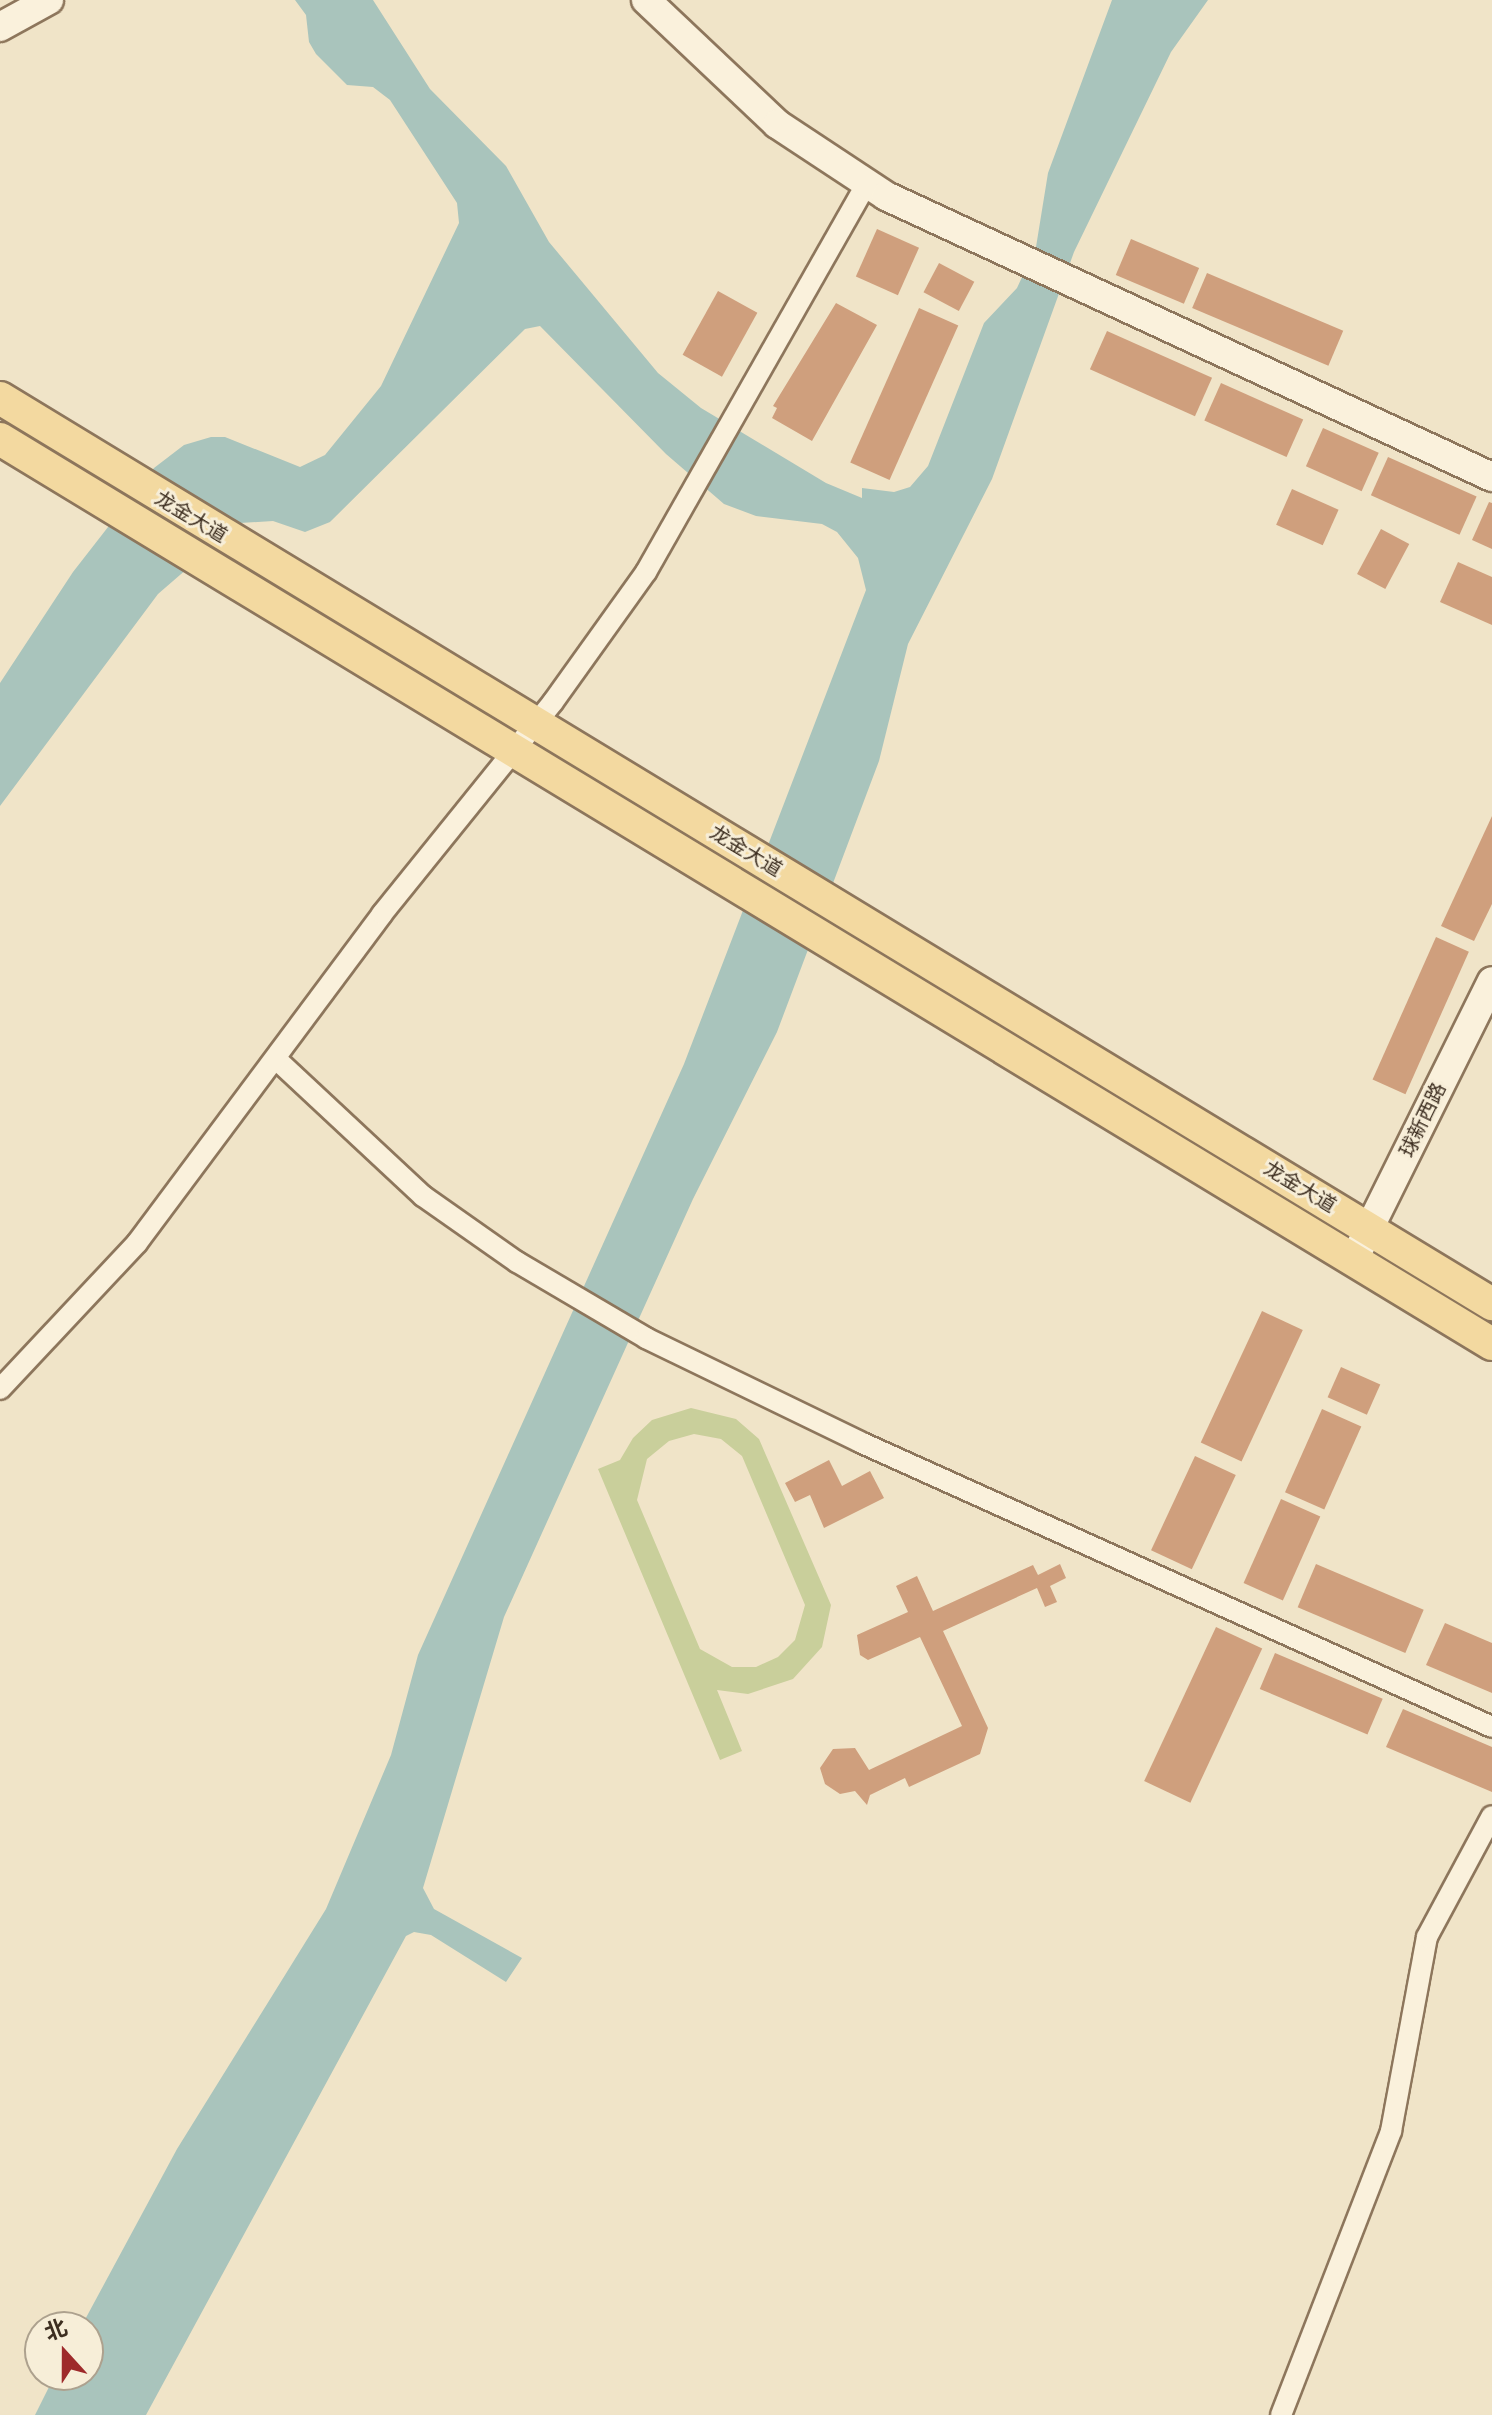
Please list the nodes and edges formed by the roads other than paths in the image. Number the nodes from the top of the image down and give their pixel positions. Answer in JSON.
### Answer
{"nodes":[{"id":1,"x":49,"y":0,"type":"edge"},
{"id":2,"x":646,"y":0,"type":"edge"},
{"id":3,"x":0,"y":27,"type":"edge"},
{"id":4,"x":866,"y":185,"type":"junction"},
{"id":5,"x":0,"y":398,"type":"edge"},
{"id":6,"x":0,"y":439,"type":"edge"},
{"id":7,"x":1492,"y":477,"type":"edge"},
{"id":8,"x":535,"y":725,"type":"junction"},
{"id":9,"x":514,"y":751,"type":"junction"},
{"id":10,"x":1492,"y":981,"type":"edge"},
{"id":11,"x":276,"y":1059,"type":"junction"},
{"id":12,"x":1369,"y":1229,"type":"junction"},
{"id":13,"x":1354,"y":1259,"type":"junction"},
{"id":14,"x":1492,"y":1304,"type":"edge"},
{"id":15,"x":1492,"y":1344,"type":"edge"},
{"id":16,"x":0,"y":1389,"type":"edge"},
{"id":17,"x":1492,"y":1727,"type":"edge"},
{"id":18,"x":1492,"y":1816,"type":"edge"},
{"id":19,"x":1281,"y":2415,"type":"edge"}],
"edges":[{"from":1,"to":3,"type":"street"},
{"from":2,"to":4,"type":"street"},
{"from":4,"to":7,"type":"street"},
{"from":4,"to":8,"type":"street"},
{"from":5,"to":8,"type":"main road","name":"龙金大道"},
{"from":6,"to":9,"type":"main road","name":"龙金大道"},
{"from":8,"to":9,"type":"street"},
{"from":8,"to":12,"type":"main road","name":"龙金大道"},
{"from":9,"to":11,"type":"street"},
{"from":9,"to":13,"type":"main road","name":"龙金大道"},
{"from":10,"to":12,"type":"street","name":"球新西路"},
{"from":11,"to":16,"type":"street"},
{"from":11,"to":17,"type":"street"},
{"from":12,"to":13,"type":"street","name":"球新西路"},
{"from":12,"to":14,"type":"main road","name":"龙金大道"},
{"from":13,"to":15,"type":"main road","name":"龙金大道"},
{"from":18,"to":19,"type":"street"}]}
